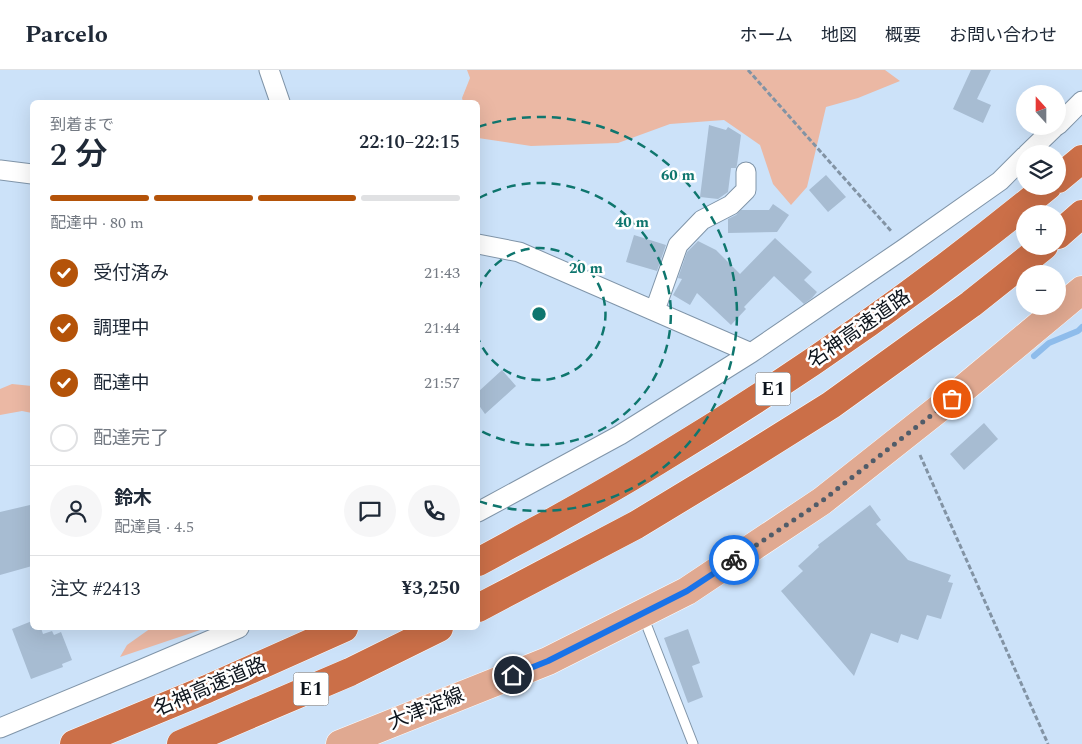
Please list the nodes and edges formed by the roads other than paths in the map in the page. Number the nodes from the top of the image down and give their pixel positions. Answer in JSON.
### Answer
{"nodes":[{"id":1,"x":269,"y":70,"type":"edge"},
{"id":2,"x":279,"y":100,"type":"edge"},
{"id":3,"x":1082,"y":101,"type":"edge"},
{"id":4,"x":1066,"y":116,"type":"edge"},
{"id":5,"x":1047,"y":135,"type":"edge"},
{"id":6,"x":1036,"y":145,"type":"edge"},
{"id":7,"x":1082,"y":159,"type":"edge"},
{"id":8,"x":1016,"y":165,"type":"edge"},
{"id":9,"x":0,"y":170,"type":"edge"},
{"id":10,"x":746,"y":172,"type":"dead end"},
{"id":11,"x":1066,"y":172,"type":"edge"},
{"id":12,"x":30,"y":174,"type":"edge"},
{"id":13,"x":1037,"y":195,"type":"edge"},
{"id":14,"x":1082,"y":214,"type":"edge"},
{"id":15,"x":1066,"y":228,"type":"edge"},
{"id":16,"x":480,"y":244,"type":"edge"},
{"id":17,"x":1033,"y":255,"type":"edge"},
{"id":18,"x":1082,"y":290,"type":"edge"},
{"id":19,"x":655,"y":310,"type":"junction"},
{"id":20,"x":751,"y":353,"type":"junction"},
{"id":21,"x":480,"y":511,"type":"edge"},
{"id":22,"x":480,"y":561,"type":"edge"},
{"id":23,"x":480,"y":607,"type":"edge"},
{"id":24,"x":642,"y":614,"type":"junction"},
{"id":25,"x":234,"y":630,"type":"edge"},
{"id":26,"x":340,"y":630,"type":"edge"},
{"id":27,"x":435,"y":630,"type":"edge"},
{"id":28,"x":0,"y":728,"type":"edge"},
{"id":29,"x":74,"y":744,"type":"edge"},
{"id":30,"x":181,"y":744,"type":"edge"},
{"id":31,"x":340,"y":744,"type":"edge"},
{"id":32,"x":692,"y":744,"type":"edge"}],
"edges":[{"from":1,"to":2,"type":"street"},
{"from":3,"to":4,"type":"street"},
{"from":5,"to":6,"type":"street"},
{"from":7,"to":11,"type":"highway"},
{"from":8,"to":20,"type":"street"},
{"from":9,"to":12,"type":"street"},
{"from":10,"to":19,"type":"street"},
{"from":13,"to":22,"type":"highway","name":"名神高速道路","number":"E1"},
{"from":14,"to":15,"type":"highway"},
{"from":16,"to":19,"type":"street"},
{"from":17,"to":23,"type":"highway","number":"E1"},
{"from":18,"to":24,"type":"main road","name":"大津淀線"},
{"from":19,"to":20,"type":"street"},
{"from":20,"to":21,"type":"street"},
{"from":24,"to":31,"type":"main road","name":"大津淀線"},
{"from":24,"to":32,"type":"lane"},
{"from":25,"to":28,"type":"street"},
{"from":26,"to":29,"type":"highway","name":"名神高速道路","number":"E1"},
{"from":27,"to":30,"type":"highway","name":"名神高速道路","number":"E1"}]}
